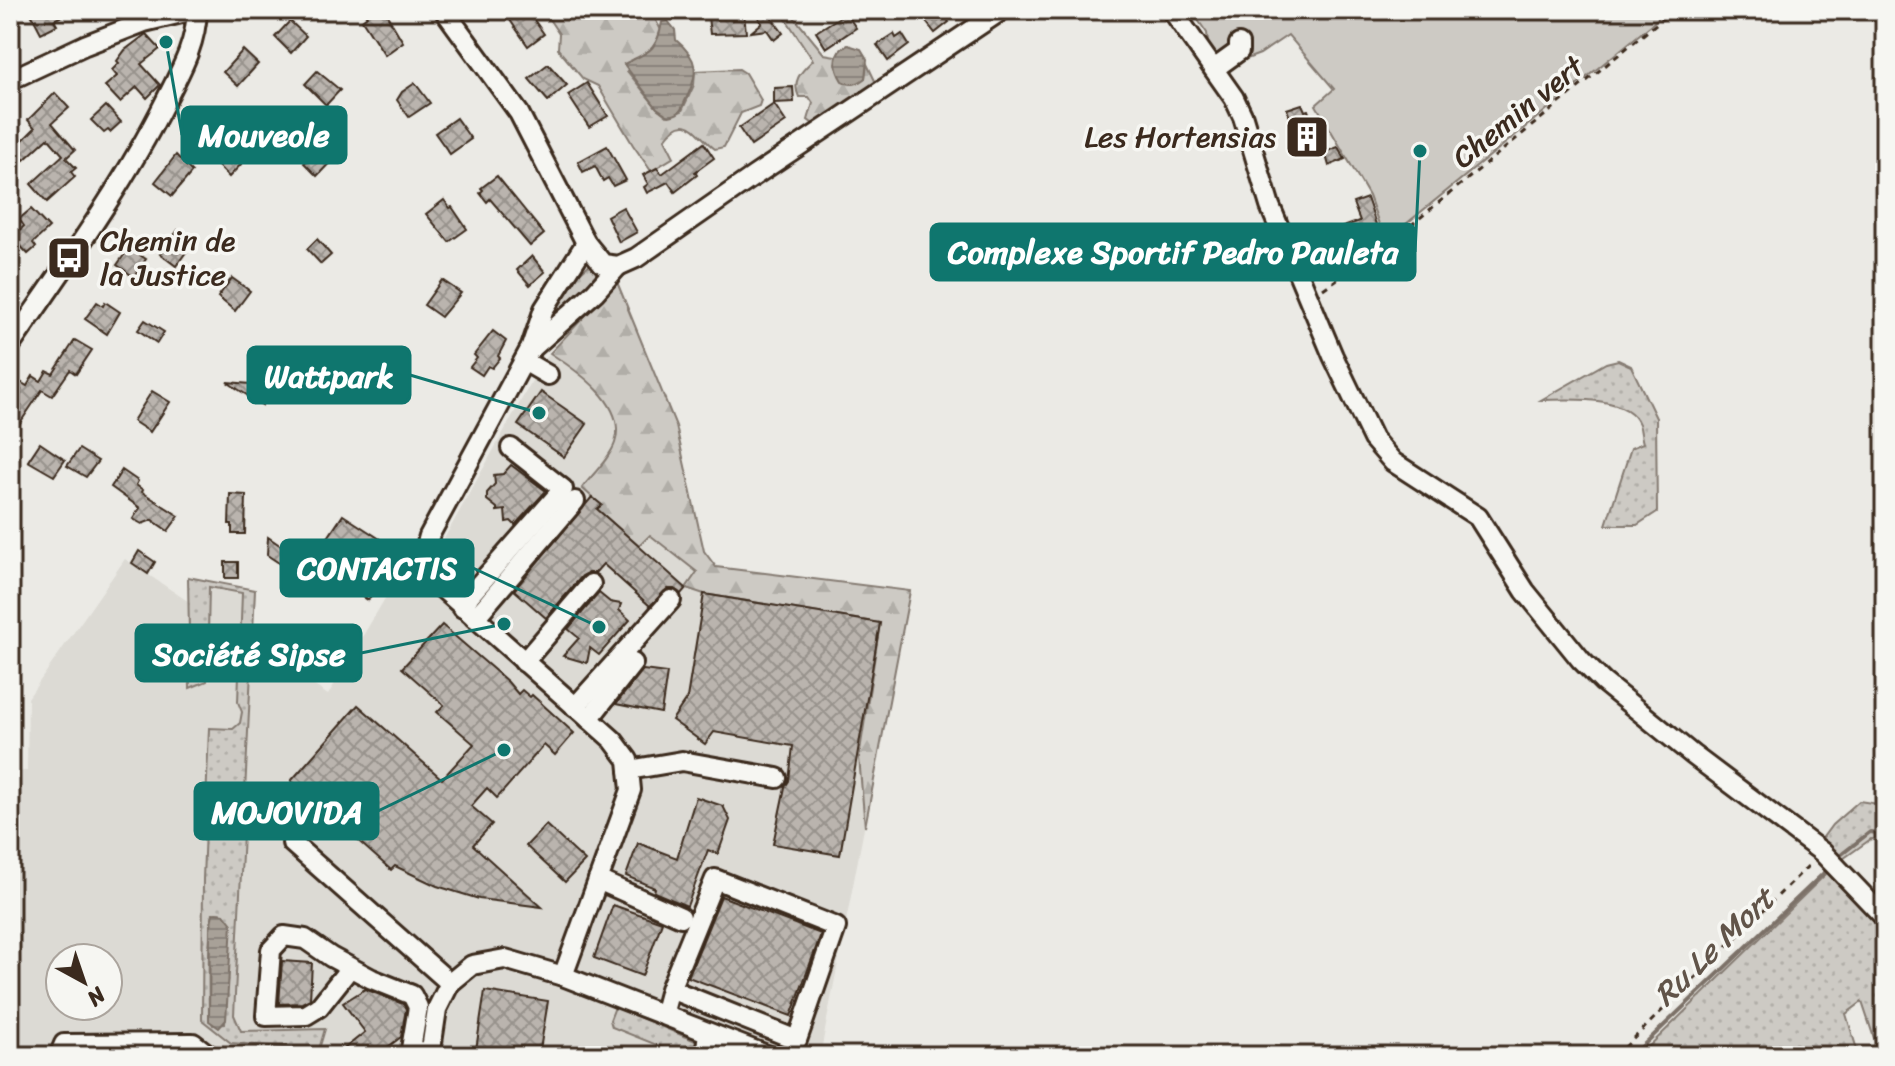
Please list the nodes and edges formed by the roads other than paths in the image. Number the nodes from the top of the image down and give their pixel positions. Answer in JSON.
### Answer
{"nodes":[{"id":1,"x":195,"y":10,"type":"edge"},
{"id":2,"x":444,"y":10,"type":"edge"},
{"id":3,"x":1002,"y":10,"type":"edge"},
{"id":4,"x":1172,"y":10,"type":"edge"},
{"id":5,"x":1239,"y":44,"type":"dead end"},
{"id":6,"x":1214,"y":69,"type":"junction"},
{"id":7,"x":10,"y":80,"type":"edge"},
{"id":8,"x":586,"y":243,"type":"junction"},
{"id":9,"x":618,"y":266,"type":"junction"},
{"id":10,"x":10,"y":346,"type":"edge"},
{"id":11,"x":527,"y":356,"type":"junction"},
{"id":12,"x":548,"y":375,"type":"dead end"},
{"id":13,"x":511,"y":448,"type":"dead end"},
{"id":14,"x":575,"y":501,"type":"dead end"},
{"id":15,"x":591,"y":584,"type":"dead end"},
{"id":16,"x":671,"y":600,"type":"dead end"},
{"id":17,"x":469,"y":613,"type":"junction"},
{"id":18,"x":524,"y":662,"type":"junction"},
{"id":19,"x":633,"y":663,"type":"dead end"},
{"id":20,"x":582,"y":713,"type":"junction"},
{"id":21,"x":605,"y":734,"type":"junction"},
{"id":22,"x":592,"y":748,"type":"dead end"},
{"id":23,"x":629,"y":770,"type":"junction"},
{"id":24,"x":777,"y":778,"type":"dead end"},
{"id":25,"x":292,"y":843,"type":"dead end"},
{"id":26,"x":598,"y":880,"type":"junction"},
{"id":27,"x":681,"y":917,"type":"dead end"},
{"id":28,"x":1885,"y":918,"type":"edge"},
{"id":29,"x":350,"y":968,"type":"junction"},
{"id":30,"x":563,"y":976,"type":"junction"},
{"id":31,"x":450,"y":983,"type":"junction"},
{"id":32,"x":670,"y":989,"type":"junction"},
{"id":33,"x":663,"y":1015,"type":"junction"},
{"id":34,"x":708,"y":1033,"type":"junction"},
{"id":35,"x":406,"y":1053,"type":"edge"},
{"id":36,"x":430,"y":1054,"type":"edge"},
{"id":37,"x":59,"y":1056,"type":"edge"},
{"id":38,"x":210,"y":1056,"type":"edge"},
{"id":39,"x":705,"y":1056,"type":"edge"},
{"id":40,"x":769,"y":1056,"type":"edge"}],
"edges":[{"from":1,"to":7,"type":"street"},
{"from":1,"to":10,"type":"street"},
{"from":2,"to":8,"type":"street"},
{"from":3,"to":9,"type":"street"},
{"from":4,"to":6,"type":"street"},
{"from":5,"to":6,"type":"street"},
{"from":6,"to":28,"type":"street"},
{"from":8,"to":9,"type":"street"},
{"from":8,"to":11,"type":"street"},
{"from":9,"to":11,"type":"street"},
{"from":11,"to":12,"type":"street"},
{"from":11,"to":17,"type":"street"},
{"from":13,"to":17,"type":"street"},
{"from":14,"to":17,"type":"street"},
{"from":15,"to":18,"type":"street"},
{"from":16,"to":20,"type":"street"},
{"from":17,"to":18,"type":"street"},
{"from":18,"to":20,"type":"street"},
{"from":19,"to":20,"type":"street"},
{"from":20,"to":21,"type":"street"},
{"from":21,"to":22,"type":"street"},
{"from":21,"to":23,"type":"street"},
{"from":23,"to":24,"type":"street"},
{"from":23,"to":26,"type":"street"},
{"from":25,"to":31,"type":"street"},
{"from":26,"to":27,"type":"street"},
{"from":26,"to":30,"type":"street"},
{"from":29,"to":29,"type":"street"},
{"from":29,"to":35,"type":"street"},
{"from":30,"to":31,"type":"street"},
{"from":30,"to":33,"type":"street"},
{"from":31,"to":36,"type":"street"},
{"from":32,"to":32,"type":"street"},
{"from":32,"to":33,"type":"street"},
{"from":33,"to":34,"type":"street"},
{"from":34,"to":39,"type":"street"},
{"from":34,"to":40,"type":"street"},
{"from":35,"to":36,"type":"street"},
{"from":37,"to":38,"type":"street"}]}
